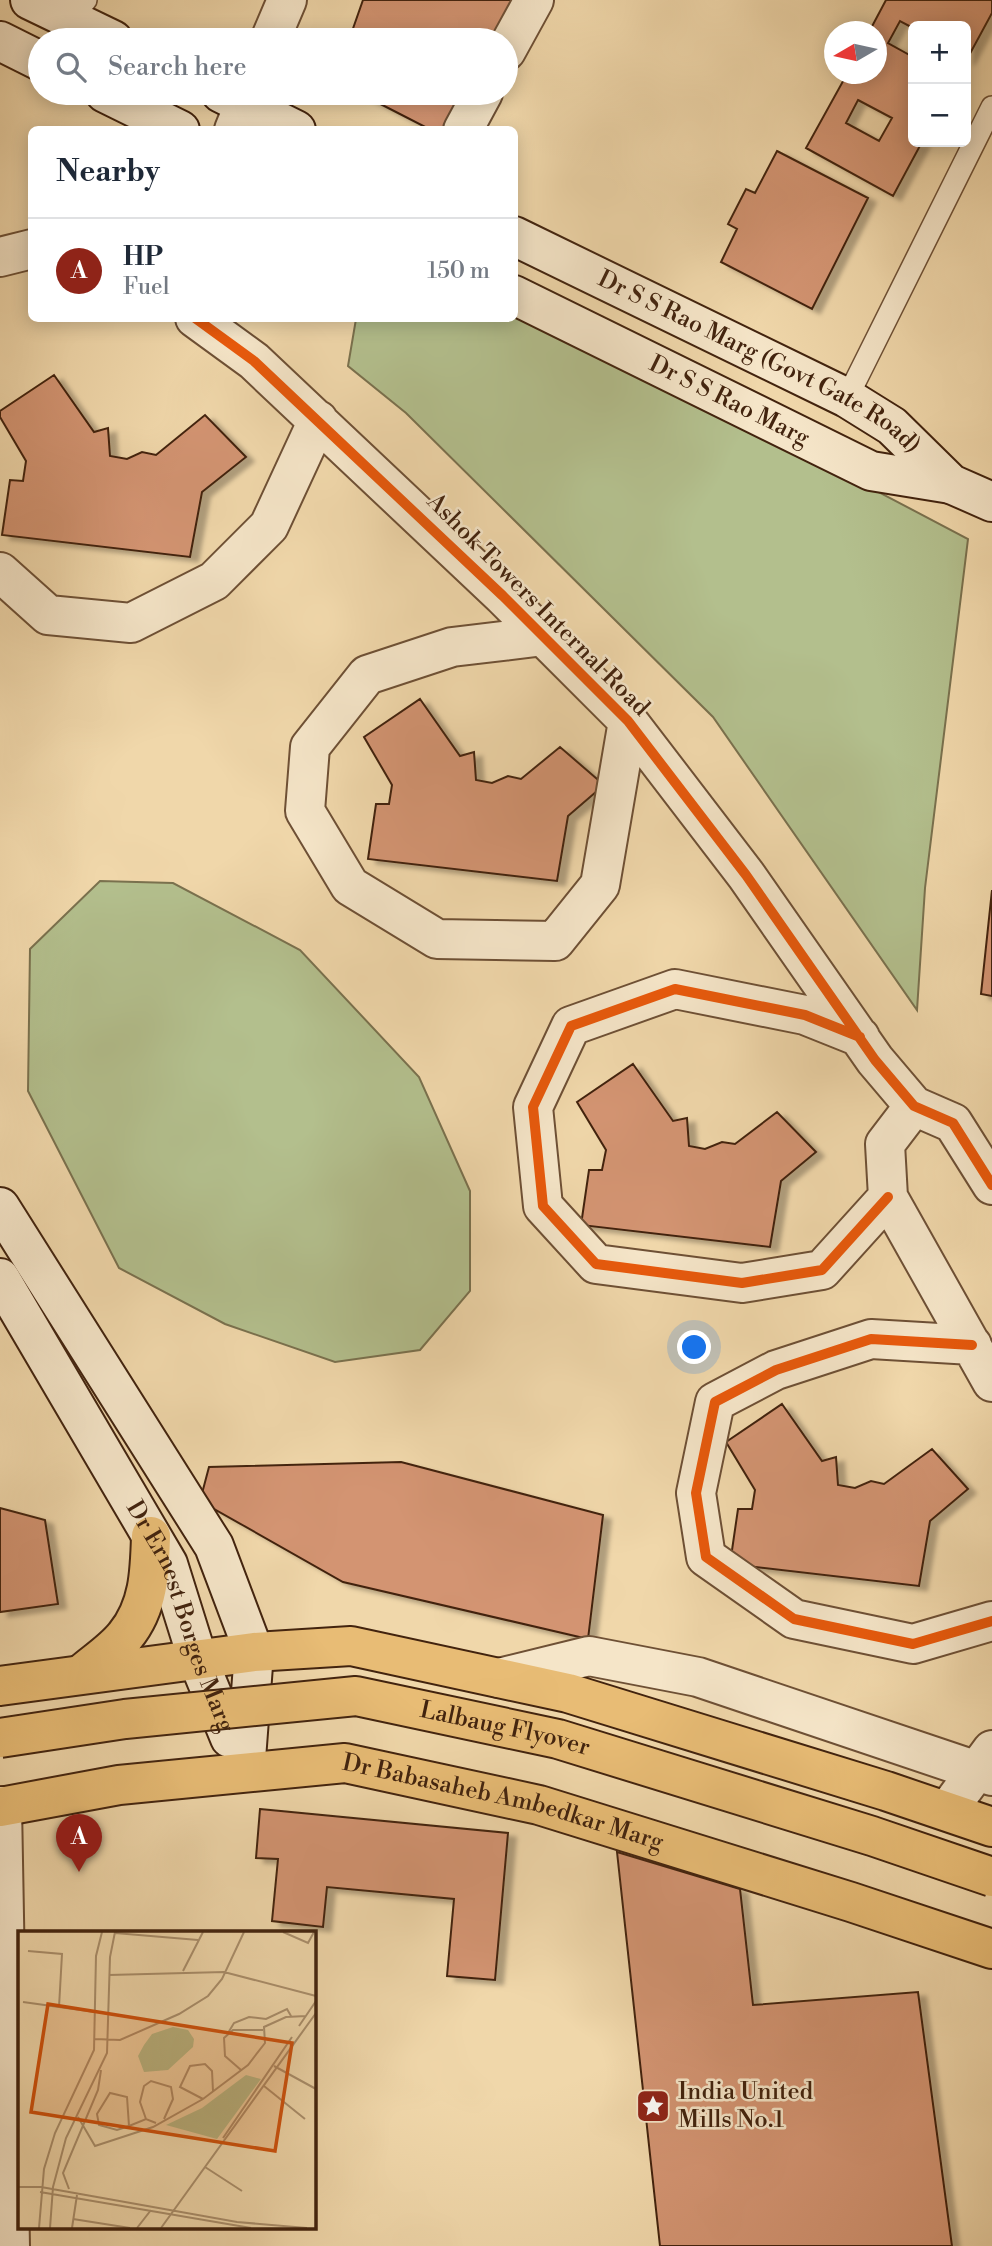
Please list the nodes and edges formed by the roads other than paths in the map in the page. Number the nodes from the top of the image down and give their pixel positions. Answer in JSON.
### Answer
{"nodes":[{"id":1,"x":30,"y":0,"type":"edge"},
{"id":2,"x":287,"y":0,"type":"edge"},
{"id":3,"x":534,"y":0,"type":"edge"},
{"id":4,"x":77,"y":9,"type":"edge"},
{"id":5,"x":99,"y":28,"type":"edge"},
{"id":6,"x":275,"y":28,"type":"edge"},
{"id":7,"x":518,"y":29,"type":"edge"},
{"id":8,"x":0,"y":41,"type":"edge"},
{"id":9,"x":28,"y":55,"type":"edge"},
{"id":10,"x":129,"y":105,"type":"edge"},
{"id":11,"x":237,"y":105,"type":"edge"},
{"id":12,"x":477,"y":105,"type":"edge"},
{"id":13,"x":992,"y":107,"type":"edge"},
{"id":14,"x":172,"y":126,"type":"edge"},
{"id":15,"x":287,"y":126,"type":"edge"},
{"id":16,"x":465,"y":126,"type":"edge"},
{"id":17,"x":518,"y":238,"type":"edge"},
{"id":18,"x":28,"y":250,"type":"edge"},
{"id":19,"x":0,"y":257,"type":"edge"},
{"id":20,"x":518,"y":297,"type":"edge"},
{"id":21,"x":200,"y":322,"type":"edge"},
{"id":22,"x":847,"y":398,"type":"junction"},
{"id":23,"x":318,"y":420,"type":"junction"},
{"id":24,"x":951,"y":484,"type":"junction"},
{"id":25,"x":992,"y":502,"type":"edge"},
{"id":26,"x":0,"y":572,"type":"edge"},
{"id":27,"x":16,"y":593,"type":"edge"},
{"id":28,"x":544,"y":636,"type":"junction"},
{"id":29,"x":628,"y":721,"type":"junction"},
{"id":30,"x":860,"y":1037,"type":"junction"},
{"id":31,"x":914,"y":1106,"type":"junction"},
{"id":32,"x":992,"y":1185,"type":"edge"},
{"id":33,"x":888,"y":1197,"type":"junction"},
{"id":34,"x":0,"y":1206,"type":"edge"},
{"id":35,"x":0,"y":1278,"type":"edge"},
{"id":36,"x":972,"y":1345,"type":"junction"},
{"id":37,"x":992,"y":1382,"type":"edge"},
{"id":38,"x":214,"y":1546,"type":"junction"},
{"id":39,"x":160,"y":1550,"type":"junction"},
{"id":40,"x":992,"y":1621,"type":"edge"},
{"id":41,"x":254,"y":1652,"type":"junction"},
{"id":42,"x":198,"y":1660,"type":"junction"},
{"id":43,"x":83,"y":1673,"type":"junction"},
{"id":44,"x":499,"y":1678,"type":"junction"},
{"id":45,"x":0,"y":1686,"type":"edge"},
{"id":46,"x":0,"y":1716,"type":"edge"},
{"id":47,"x":0,"y":1738,"type":"edge"},
{"id":48,"x":245,"y":1772,"type":"junction"},
{"id":49,"x":980,"y":1792,"type":"edge"},
{"id":50,"x":1,"y":1807,"type":"edge"},
{"id":51,"x":992,"y":1858,"type":"edge"},
{"id":52,"x":992,"y":1877,"type":"edge"},
{"id":53,"x":992,"y":1949,"type":"edge"},
{"id":54,"x":4,"y":2140,"type":"edge"},
{"id":55,"x":9,"y":2246,"type":"edge"}],
"edges":[{"from":1,"to":4,"type":"street"},
{"from":2,"to":6,"type":"street"},
{"from":3,"to":7,"type":"street"},
{"from":4,"to":5,"type":"street"},
{"from":8,"to":9,"type":"street"},
{"from":10,"to":14,"type":"street"},
{"from":11,"to":15,"type":"street"},
{"from":12,"to":16,"type":"street"},
{"from":13,"to":22,"type":"lane"},
{"from":17,"to":22,"type":"street","name":"Dr S S Rao Marg (Govt Gate Road)"},
{"from":18,"to":19,"type":"street"},
{"from":20,"to":24,"type":"street","name":"Dr S S Rao Marg"},
{"from":21,"to":23,"type":"street","name":"Ashok Towers Internal Road"},
{"from":22,"to":24,"type":"street","name":"Dr S S Rao Marg (Govt Gate Road)"},
{"from":23,"to":27,"type":"street"},
{"from":23,"to":28,"type":"street","name":"Ashok Towers Internal Road"},
{"from":24,"to":25,"type":"street","name":"Dr S S Rao Marg (Govt Gate Road)"},
{"from":26,"to":27,"type":"street"},
{"from":28,"to":29,"type":"street","name":"Ashok Towers Internal Road"},
{"from":28,"to":29,"type":"street"},
{"from":29,"to":30,"type":"street","name":"Ashok Towers Internal Road"},
{"from":30,"to":31,"type":"street","name":"Ashok Towers Internal Road"},
{"from":30,"to":33,"type":"street"},
{"from":31,"to":32,"type":"street","name":"Ashok Towers Internal Road"},
{"from":31,"to":33,"type":"street"},
{"from":33,"to":36,"type":"street"},
{"from":34,"to":38,"type":"street","name":"Dr Ernest Borges Marg"},
{"from":35,"to":39,"type":"street","name":"Dr Ernest Borges Marg"},
{"from":36,"to":37,"type":"street"},
{"from":36,"to":40,"type":"street"},
{"from":38,"to":39,"type":"street"},
{"from":38,"to":41,"type":"street","name":"Dr Ernest Borges Marg"},
{"from":39,"to":42,"type":"street","name":"Dr Ernest Borges Marg"},
{"from":39,"to":43,"type":"highway"},
{"from":41,"to":42,"type":"highway"},
{"from":41,"to":44,"type":"highway"},
{"from":41,"to":48,"type":"street","name":"Dr Ernest Borges Marg"},
{"from":42,"to":43,"type":"highway"},
{"from":42,"to":48,"type":"street","name":"Dr Ernest Borges Marg"},
{"from":43,"to":45,"type":"highway"},
{"from":44,"to":49,"type":"highway"},
{"from":44,"to":49,"type":"street"},
{"from":46,"to":51,"type":"highway","name":"Lalbaug Flyover"},
{"from":47,"to":52,"type":"highway","name":"Lalbaug Flyover","bridge":true},
{"from":48,"to":50,"type":"highway","name":"Dr Babasaheb Ambedkar Marg"},
{"from":48,"to":53,"type":"highway","name":"Dr Babasaheb Ambedkar Marg"},
{"from":50,"to":54,"type":"street"},
{"from":54,"to":55,"type":"street"}]}
